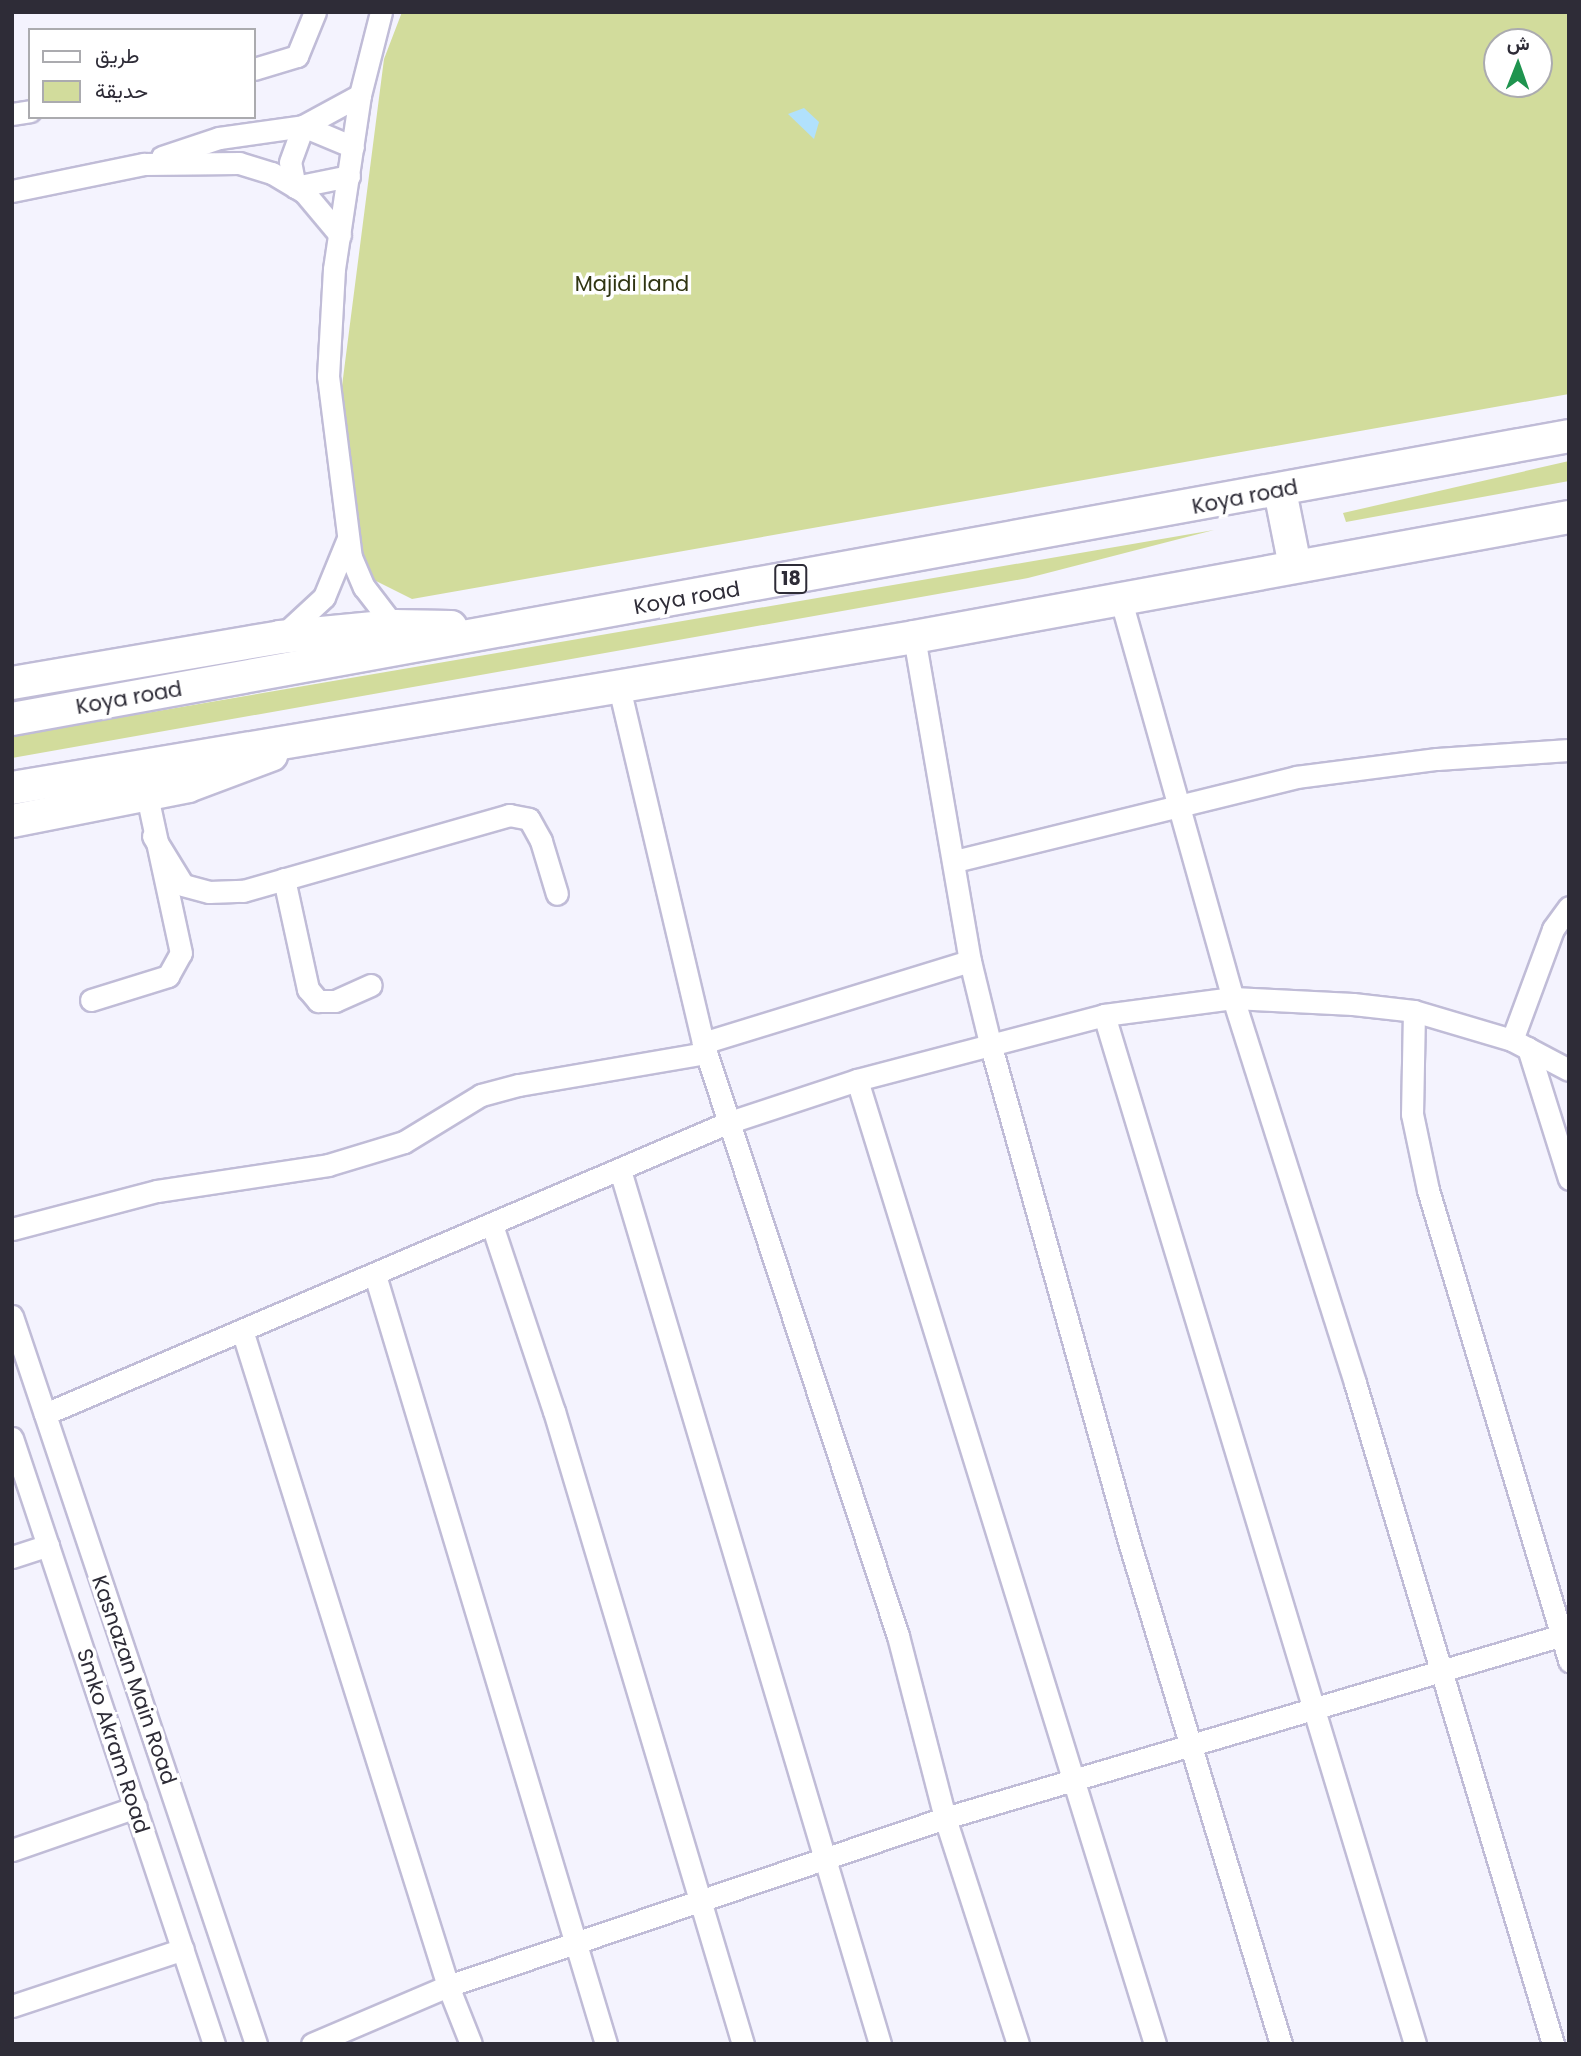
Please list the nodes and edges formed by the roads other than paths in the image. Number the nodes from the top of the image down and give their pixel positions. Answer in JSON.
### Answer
{"nodes":[{"id":1,"x":315,"y":12,"type":"edge"},
{"id":2,"x":381,"y":12,"type":"edge"},
{"id":3,"x":256,"y":68,"type":"edge"},
{"id":4,"x":360,"y":95,"type":"junction"},
{"id":5,"x":303,"y":126,"type":"junction"},
{"id":6,"x":352,"y":147,"type":"junction"},
{"id":7,"x":144,"y":164,"type":"junction"},
{"id":8,"x":349,"y":176,"type":"junction"},
{"id":9,"x":295,"y":187,"type":"junction"},
{"id":10,"x":12,"y":191,"type":"edge"},
{"id":11,"x":340,"y":235,"type":"junction"},
{"id":12,"x":1569,"y":436,"type":"edge"},
{"id":13,"x":1280,"y":491,"type":"junction"},
{"id":14,"x":1569,"y":517,"type":"edge"},
{"id":15,"x":347,"y":541,"type":"junction"},
{"id":16,"x":1295,"y":566,"type":"junction"},
{"id":17,"x":1120,"y":597,"type":"junction"},
{"id":18,"x":394,"y":626,"type":"junction"},
{"id":19,"x":512,"y":630,"type":"junction"},
{"id":20,"x":280,"y":637,"type":"junction"},
{"id":21,"x":914,"y":637,"type":"junction"},
{"id":22,"x":12,"y":683,"type":"edge"},
{"id":23,"x":618,"y":683,"type":"junction"},
{"id":24,"x":12,"y":719,"type":"edge"},
{"id":25,"x":319,"y":735,"type":"junction"},
{"id":26,"x":1569,"y":750,"type":"edge"},
{"id":27,"x":12,"y":788,"type":"edge"},
{"id":28,"x":147,"y":796,"type":"junction"},
{"id":29,"x":1176,"y":806,"type":"junction"},
{"id":30,"x":12,"y":821,"type":"edge"},
{"id":31,"x":153,"y":836,"type":"junction"},
{"id":32,"x":955,"y":861,"type":"junction"},
{"id":33,"x":284,"y":879,"type":"junction"},
{"id":34,"x":557,"y":894,"type":"dead end"},
{"id":35,"x":1569,"y":907,"type":"edge"},
{"id":36,"x":970,"y":961,"type":"junction"},
{"id":37,"x":371,"y":985,"type":"dead end"},
{"id":38,"x":1233,"y":998,"type":"junction"},
{"id":39,"x":92,"y":1000,"type":"dead end"},
{"id":40,"x":1414,"y":1011,"type":"junction"},
{"id":41,"x":1104,"y":1015,"type":"junction"},
{"id":42,"x":990,"y":1044,"type":"junction"},
{"id":43,"x":1520,"y":1044,"type":"junction"},
{"id":44,"x":705,"y":1048,"type":"junction"},
{"id":45,"x":1569,"y":1070,"type":"edge"},
{"id":46,"x":857,"y":1080,"type":"junction"},
{"id":47,"x":727,"y":1123,"type":"junction"},
{"id":48,"x":620,"y":1170,"type":"junction"},
{"id":49,"x":1569,"y":1179,"type":"edge"},
{"id":50,"x":492,"y":1225,"type":"junction"},
{"id":51,"x":12,"y":1229,"type":"edge"},
{"id":52,"x":375,"y":1275,"type":"junction"},
{"id":53,"x":12,"y":1316,"type":"edge"},
{"id":54,"x":243,"y":1330,"type":"junction"},
{"id":55,"x":45,"y":1414,"type":"junction"},
{"id":56,"x":12,"y":1438,"type":"edge"},
{"id":57,"x":48,"y":1545,"type":"junction"},
{"id":58,"x":12,"y":1557,"type":"edge"},
{"id":59,"x":1565,"y":1634,"type":"edge"},
{"id":60,"x":1569,"y":1661,"type":"edge"},
{"id":61,"x":1442,"y":1671,"type":"junction"},
{"id":62,"x":1313,"y":1709,"type":"junction"},
{"id":63,"x":1190,"y":1746,"type":"junction"},
{"id":64,"x":1073,"y":1780,"type":"junction"},
{"id":65,"x":135,"y":1807,"type":"junction"},
{"id":66,"x":945,"y":1818,"type":"junction"},
{"id":67,"x":12,"y":1850,"type":"edge"},
{"id":68,"x":825,"y":1859,"type":"junction"},
{"id":69,"x":701,"y":1900,"type":"junction"},
{"id":70,"x":575,"y":1942,"type":"junction"},
{"id":71,"x":183,"y":1949,"type":"junction"},
{"id":72,"x":448,"y":1986,"type":"junction"},
{"id":73,"x":12,"y":2006,"type":"edge"},
{"id":74,"x":214,"y":2044,"type":"edge"},
{"id":75,"x":256,"y":2044,"type":"edge"},
{"id":76,"x":312,"y":2044,"type":"edge"},
{"id":77,"x":471,"y":2044,"type":"edge"},
{"id":78,"x":606,"y":2044,"type":"edge"},
{"id":79,"x":743,"y":2044,"type":"edge"},
{"id":80,"x":880,"y":2044,"type":"edge"},
{"id":81,"x":1018,"y":2044,"type":"edge"},
{"id":82,"x":1154,"y":2044,"type":"edge"},
{"id":83,"x":1281,"y":2044,"type":"edge"},
{"id":84,"x":1415,"y":2044,"type":"edge"},
{"id":85,"x":1553,"y":2044,"type":"edge"}],
"edges":[{"from":1,"to":3,"type":"street"},
{"from":2,"to":4,"type":"street"},
{"from":4,"to":5,"type":"street"},
{"from":4,"to":6,"type":"street"},
{"from":5,"to":6,"type":"street"},
{"from":5,"to":7,"type":"street"},
{"from":5,"to":9,"type":"street"},
{"from":6,"to":8,"type":"street"},
{"from":7,"to":9,"type":"street"},
{"from":7,"to":10,"type":"street"},
{"from":8,"to":9,"type":"street"},
{"from":8,"to":11,"type":"street"},
{"from":9,"to":11,"type":"street"},
{"from":11,"to":15,"type":"street"},
{"from":12,"to":13,"type":"highway","name":"Koya road","number":"18"},
{"from":13,"to":16,"type":"highway"},
{"from":13,"to":19,"type":"highway","name":"Koya road","number":"18"},
{"from":14,"to":16,"type":"highway"},
{"from":15,"to":18,"type":"street"},
{"from":15,"to":20,"type":"street"},
{"from":16,"to":17,"type":"highway"},
{"from":17,"to":21,"type":"highway"},
{"from":17,"to":29,"type":"street"},
{"from":18,"to":19,"type":"highway"},
{"from":18,"to":20,"type":"highway"},
{"from":19,"to":24,"type":"highway","name":"Koya road","number":"18"},
{"from":20,"to":22,"type":"highway"},
{"from":21,"to":23,"type":"highway"},
{"from":21,"to":32,"type":"street"},
{"from":23,"to":25,"type":"highway"},
{"from":23,"to":44,"type":"street"},
{"from":25,"to":27,"type":"highway"},
{"from":25,"to":28,"type":"highway"},
{"from":26,"to":29,"type":"street"},
{"from":28,"to":30,"type":"highway"},
{"from":28,"to":31,"type":"street"},
{"from":29,"to":32,"type":"street"},
{"from":29,"to":38,"type":"street"},
{"from":31,"to":33,"type":"street"},
{"from":31,"to":39,"type":"street"},
{"from":32,"to":36,"type":"street"},
{"from":33,"to":34,"type":"street"},
{"from":33,"to":37,"type":"street"},
{"from":35,"to":43,"type":"street"},
{"from":36,"to":42,"type":"street"},
{"from":36,"to":44,"type":"street"},
{"from":38,"to":40,"type":"street"},
{"from":38,"to":41,"type":"street"},
{"from":38,"to":61,"type":"street"},
{"from":40,"to":43,"type":"street"},
{"from":40,"to":59,"type":"street"},
{"from":41,"to":42,"type":"street"},
{"from":41,"to":62,"type":"street"},
{"from":42,"to":46,"type":"street"},
{"from":42,"to":63,"type":"street"},
{"from":43,"to":45,"type":"street"},
{"from":43,"to":49,"type":"street"},
{"from":44,"to":47,"type":"street"},
{"from":44,"to":51,"type":"street"},
{"from":46,"to":47,"type":"street"},
{"from":46,"to":64,"type":"street"},
{"from":47,"to":48,"type":"street"},
{"from":47,"to":66,"type":"street"},
{"from":48,"to":50,"type":"street"},
{"from":48,"to":68,"type":"street"},
{"from":50,"to":52,"type":"street"},
{"from":50,"to":69,"type":"street"},
{"from":52,"to":54,"type":"street"},
{"from":52,"to":70,"type":"street"},
{"from":53,"to":55,"type":"street","name":"Kasnazan Main Road"},
{"from":54,"to":55,"type":"street"},
{"from":54,"to":72,"type":"street"},
{"from":55,"to":75,"type":"street","name":"Kasnazan Main Road"},
{"from":56,"to":57,"type":"street","name":"Smko Akram Road"},
{"from":57,"to":58,"type":"street"},
{"from":57,"to":65,"type":"street","name":"Smko Akram Road"},
{"from":59,"to":60,"type":"street"},
{"from":59,"to":61,"type":"street"},
{"from":61,"to":62,"type":"street"},
{"from":61,"to":85,"type":"street"},
{"from":62,"to":63,"type":"street"},
{"from":62,"to":84,"type":"street"},
{"from":63,"to":64,"type":"street"},
{"from":63,"to":83,"type":"street"},
{"from":64,"to":66,"type":"street"},
{"from":64,"to":82,"type":"street"},
{"from":65,"to":67,"type":"street"},
{"from":65,"to":71,"type":"street","name":"Smko Akram Road"},
{"from":66,"to":68,"type":"street"},
{"from":66,"to":81,"type":"street"},
{"from":68,"to":69,"type":"street"},
{"from":68,"to":80,"type":"street"},
{"from":69,"to":70,"type":"street"},
{"from":69,"to":79,"type":"street"},
{"from":70,"to":72,"type":"street"},
{"from":70,"to":78,"type":"street"},
{"from":71,"to":73,"type":"street"},
{"from":71,"to":74,"type":"street","name":"Smko Akram Road"},
{"from":72,"to":76,"type":"street"},
{"from":72,"to":77,"type":"street"}]}
